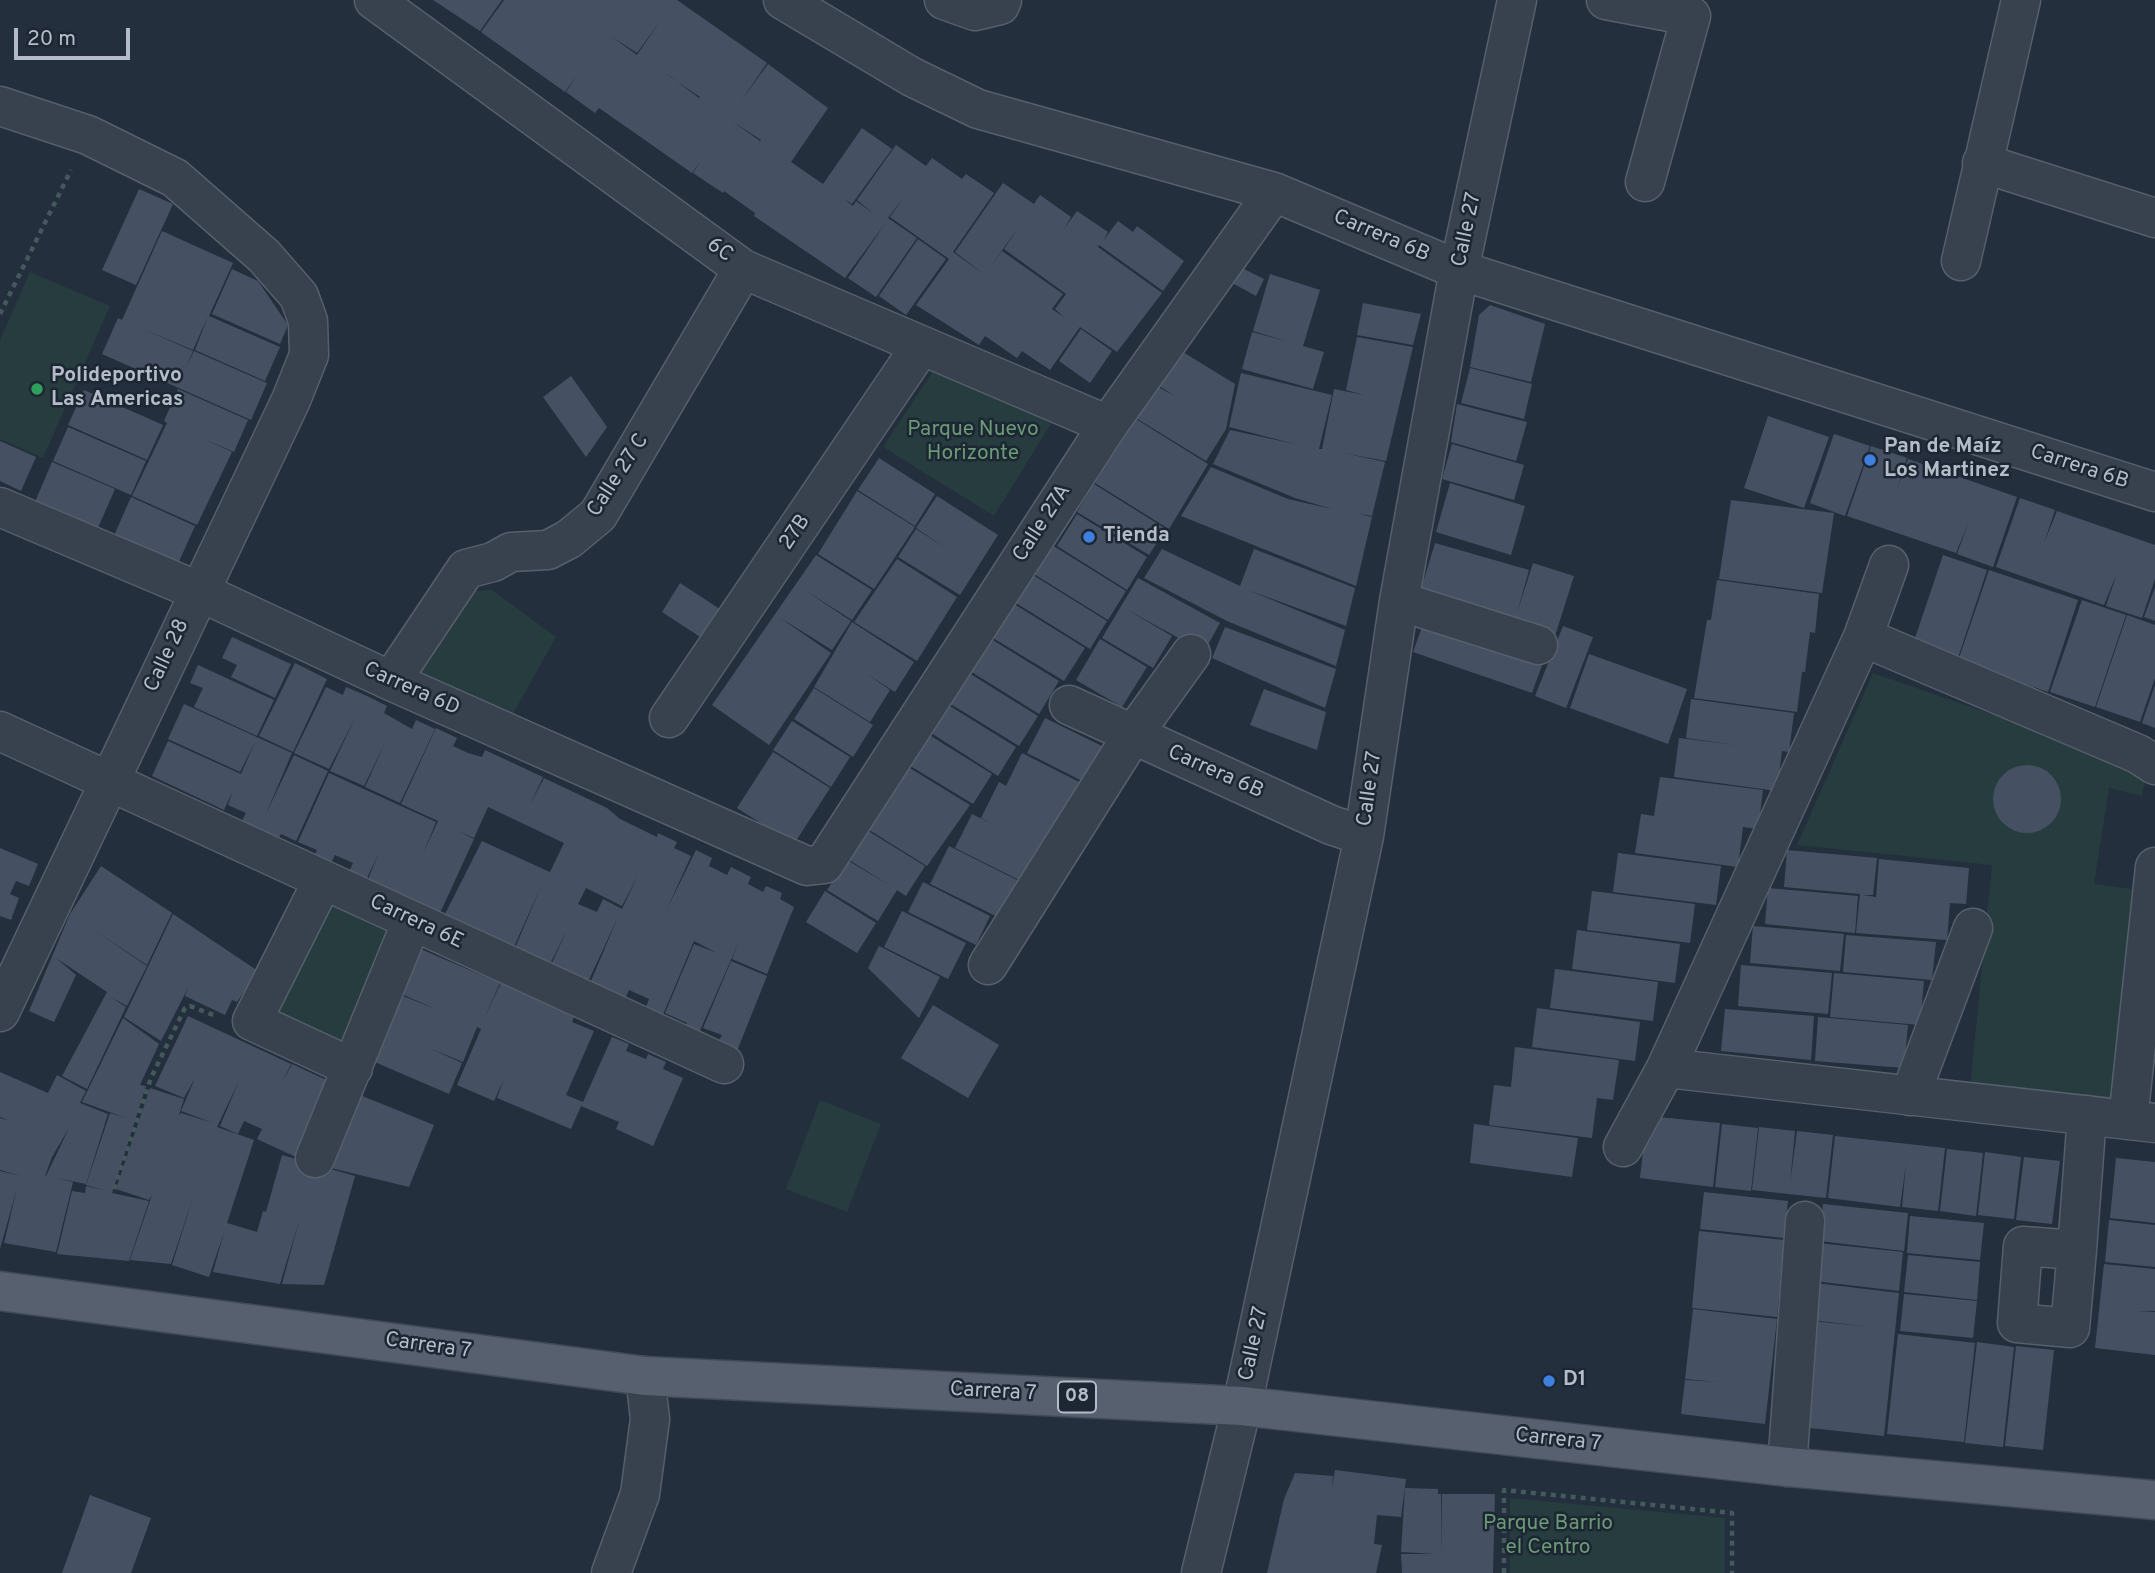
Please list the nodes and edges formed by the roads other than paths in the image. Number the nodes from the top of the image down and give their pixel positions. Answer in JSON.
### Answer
{"nodes":[{"id":1,"x":374,"y":0,"type":"edge"},
{"id":2,"x":783,"y":0,"type":"edge"},
{"id":3,"x":944,"y":0,"type":"edge"},
{"id":4,"x":1002,"y":0,"type":"edge"},
{"id":5,"x":1517,"y":0,"type":"edge"},
{"id":6,"x":1605,"y":0,"type":"edge"},
{"id":7,"x":2021,"y":0,"type":"edge"},
{"id":8,"x":0,"y":106,"type":"edge"},
{"id":9,"x":1982,"y":163,"type":"junction"},
{"id":10,"x":1645,"y":182,"type":"dead end"},
{"id":11,"x":1274,"y":192,"type":"junction"},
{"id":12,"x":2155,"y":218,"type":"edge"},
{"id":13,"x":1961,"y":261,"type":"dead end"},
{"id":14,"x":743,"y":269,"type":"junction"},
{"id":15,"x":1459,"y":270,"type":"junction"},
{"id":16,"x":921,"y":346,"type":"junction"},
{"id":17,"x":1108,"y":425,"type":"junction"},
{"id":18,"x":2155,"y":492,"type":"edge"},
{"id":19,"x":0,"y":507,"type":"edge"},
{"id":20,"x":1889,"y":565,"type":"dead end"},
{"id":21,"x":198,"y":591,"type":"junction"},
{"id":22,"x":1399,"y":601,"type":"junction"},
{"id":23,"x":1863,"y":637,"type":"junction"},
{"id":24,"x":1538,"y":645,"type":"dead end"},
{"id":25,"x":1191,"y":654,"type":"dead end"},
{"id":26,"x":391,"y":681,"type":"junction"},
{"id":27,"x":1069,"y":705,"type":"dead end"},
{"id":28,"x":669,"y":718,"type":"dead end"},
{"id":29,"x":0,"y":731,"type":"edge"},
{"id":30,"x":1132,"y":736,"type":"junction"},
{"id":31,"x":2155,"y":765,"type":"edge"},
{"id":32,"x":109,"y":779,"type":"junction"},
{"id":33,"x":1364,"y":836,"type":"junction"},
{"id":34,"x":824,"y":864,"type":"joint"},
{"id":35,"x":2155,"y":867,"type":"edge"},
{"id":36,"x":323,"y":880,"type":"junction"},
{"id":37,"x":412,"y":921,"type":"junction"},
{"id":38,"x":1973,"y":928,"type":"dead end"},
{"id":39,"x":988,"y":965,"type":"dead end"},
{"id":40,"x":0,"y":1012,"type":"edge"},
{"id":41,"x":724,"y":1064,"type":"dead end"},
{"id":42,"x":353,"y":1068,"type":"junction"},
{"id":43,"x":1666,"y":1068,"type":"junction"},
{"id":44,"x":1910,"y":1096,"type":"junction"},
{"id":45,"x":2087,"y":1115,"type":"junction"},
{"id":46,"x":2141,"y":1121,"type":"edge"},
{"id":47,"x":1623,"y":1147,"type":"dead end"},
{"id":48,"x":315,"y":1157,"type":"dead end"},
{"id":49,"x":1805,"y":1221,"type":"dead end"},
{"id":50,"x":2077,"y":1250,"type":"dead end"},
{"id":51,"x":0,"y":1291,"type":"edge"},
{"id":52,"x":645,"y":1376,"type":"junction"},
{"id":53,"x":1242,"y":1406,"type":"junction"},
{"id":54,"x":1787,"y":1467,"type":"junction"},
{"id":55,"x":2155,"y":1500,"type":"edge"},
{"id":56,"x":611,"y":1573,"type":"edge"},
{"id":57,"x":1201,"y":1573,"type":"edge"}],
"edges":[{"from":1,"to":14,"type":"street","name":"6C"},
{"from":2,"to":11,"type":"street","name":"Carrera 6B"},
{"from":3,"to":4,"type":"street"},
{"from":5,"to":15,"type":"street","name":"Calle 27"},
{"from":6,"to":10,"type":"street"},
{"from":7,"to":9,"type":"street"},
{"from":8,"to":21,"type":"street","name":"Calle 28"},
{"from":9,"to":12,"type":"street"},
{"from":9,"to":13,"type":"street"},
{"from":11,"to":15,"type":"street","name":"Carrera 6B"},
{"from":11,"to":17,"type":"street","name":"Calle 27A"},
{"from":14,"to":16,"type":"street","name":"6C"},
{"from":14,"to":26,"type":"street","name":"Calle 27 C"},
{"from":15,"to":18,"type":"street","name":"Carrera 6B"},
{"from":15,"to":22,"type":"street","name":"Calle 27"},
{"from":16,"to":17,"type":"street","name":"6C"},
{"from":16,"to":28,"type":"street","name":"27B"},
{"from":17,"to":34,"type":"street","name":"Calle 27A"},
{"from":19,"to":21,"type":"street","name":"Carrera 6D"},
{"from":20,"to":23,"type":"street"},
{"from":21,"to":26,"type":"street","name":"Carrera 6D"},
{"from":21,"to":32,"type":"street","name":"Calle 28"},
{"from":22,"to":24,"type":"street"},
{"from":22,"to":33,"type":"street","name":"Calle 27"},
{"from":23,"to":31,"type":"street"},
{"from":23,"to":43,"type":"street"},
{"from":25,"to":30,"type":"street"},
{"from":26,"to":34,"type":"street","name":"Carrera 6D"},
{"from":27,"to":30,"type":"street","name":"Carrera 6B"},
{"from":29,"to":32,"type":"street","name":"Carrera 6E"},
{"from":30,"to":33,"type":"street","name":"Carrera 6B"},
{"from":30,"to":39,"type":"street"},
{"from":32,"to":36,"type":"street","name":"Carrera 6E"},
{"from":32,"to":40,"type":"street","name":"Calle 28"},
{"from":33,"to":53,"type":"street","name":"Calle 27"},
{"from":35,"to":46,"type":"street"},
{"from":36,"to":37,"type":"street","name":"Carrera 6E"},
{"from":36,"to":42,"type":"street"},
{"from":37,"to":41,"type":"street","name":"Carrera 6E"},
{"from":37,"to":42,"type":"street"},
{"from":38,"to":44,"type":"street"},
{"from":42,"to":48,"type":"street"},
{"from":43,"to":44,"type":"street"},
{"from":43,"to":47,"type":"street"},
{"from":44,"to":45,"type":"street"},
{"from":45,"to":46,"type":"street"},
{"from":45,"to":50,"type":"street"},
{"from":49,"to":54,"type":"street"},
{"from":51,"to":52,"type":"main road","name":"Carrera 7","number":"08"},
{"from":52,"to":53,"type":"main road","name":"Carrera 7","number":"08"},
{"from":52,"to":56,"type":"street"},
{"from":53,"to":54,"type":"main road","name":"Carrera 7","number":"08"},
{"from":53,"to":57,"type":"street","name":"Calle 27"},
{"from":54,"to":55,"type":"main road","name":"Carrera 7","number":"08"}]}
